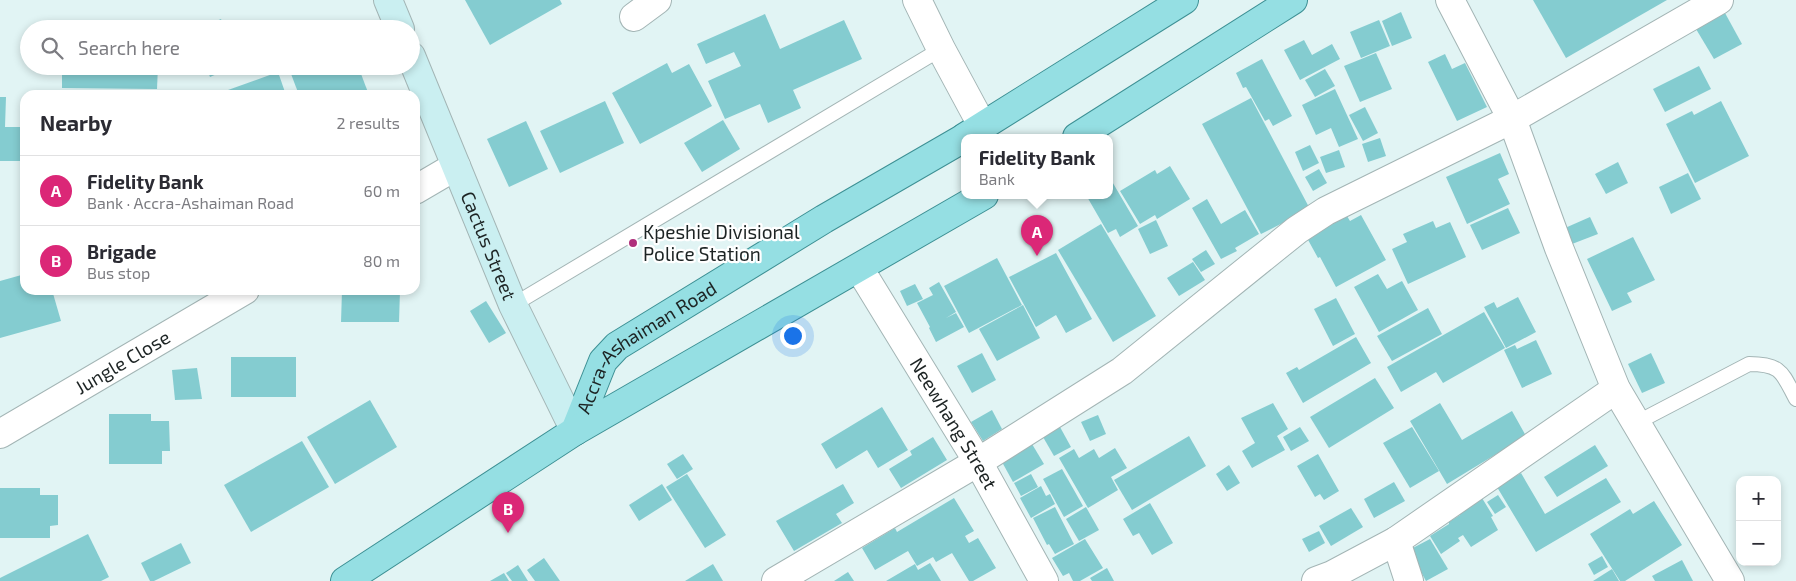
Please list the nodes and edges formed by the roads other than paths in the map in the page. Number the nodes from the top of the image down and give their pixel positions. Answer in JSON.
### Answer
{"nodes":[{"id":1,"x":388,"y":0,"type":"edge"},
{"id":2,"x":658,"y":0,"type":"edge"},
{"id":3,"x":917,"y":0,"type":"edge"},
{"id":4,"x":1184,"y":0,"type":"edge"},
{"id":5,"x":1292,"y":0,"type":"edge"},
{"id":6,"x":1450,"y":0,"type":"edge"},
{"id":7,"x":1719,"y":0,"type":"edge"},
{"id":8,"x":634,"y":17,"type":"dead end"},
{"id":9,"x":396,"y":20,"type":"edge"},
{"id":10,"x":941,"y":49,"type":"junction"},
{"id":11,"x":419,"y":75,"type":"edge"},
{"id":12,"x":1512,"y":119,"type":"junction"},
{"id":13,"x":971,"y":134,"type":"edge"},
{"id":14,"x":1082,"y":134,"type":"edge"},
{"id":15,"x":961,"y":140,"type":"edge"},
{"id":16,"x":456,"y":166,"type":"junction"},
{"id":17,"x":420,"y":187,"type":"edge"},
{"id":18,"x":977,"y":199,"type":"edge"},
{"id":19,"x":859,"y":268,"type":"junction"},
{"id":20,"x":236,"y":295,"type":"edge"},
{"id":21,"x":513,"y":305,"type":"junction"},
{"id":22,"x":1616,"y":390,"type":"junction"},
{"id":23,"x":1796,"y":399,"type":"edge"},
{"id":24,"x":1636,"y":423,"type":"junction"},
{"id":25,"x":575,"y":431,"type":"junction"},
{"id":26,"x":0,"y":434,"type":"edge"},
{"id":27,"x":978,"y":462,"type":"junction"},
{"id":28,"x":1396,"y":541,"type":"junction"},
{"id":29,"x":344,"y":581,"type":"edge"},
{"id":30,"x":776,"y":581,"type":"edge"},
{"id":31,"x":1044,"y":581,"type":"edge"},
{"id":32,"x":1316,"y":581,"type":"edge"},
{"id":33,"x":1409,"y":581,"type":"edge"},
{"id":34,"x":1730,"y":581,"type":"edge"}],
"edges":[{"from":1,"to":9,"type":"street"},
{"from":2,"to":8,"type":"street"},
{"from":3,"to":10,"type":"street"},
{"from":4,"to":13,"type":"main road","name":"Accra-Ashaiman Road"},
{"from":5,"to":14,"type":"main road"},
{"from":6,"to":12,"type":"street"},
{"from":7,"to":12,"type":"street"},
{"from":10,"to":13,"type":"street"},
{"from":10,"to":21,"type":"lane"},
{"from":11,"to":16,"type":"street","name":"Cactus Street"},
{"from":12,"to":22,"type":"street"},
{"from":12,"to":27,"type":"street"},
{"from":15,"to":25,"type":"main road","name":"Accra-Ashaiman Road"},
{"from":16,"to":17,"type":"street"},
{"from":16,"to":21,"type":"street","name":"Cactus Street"},
{"from":18,"to":19,"type":"main road","name":"Accra-Ashaiman Road"},
{"from":19,"to":25,"type":"main road","name":"Accra-Ashaiman Road"},
{"from":19,"to":27,"type":"street","name":"Neewhang Street"},
{"from":20,"to":26,"type":"street","name":"Jungle Close"},
{"from":21,"to":25,"type":"street","name":"Cactus Street"},
{"from":22,"to":24,"type":"street"},
{"from":22,"to":28,"type":"street"},
{"from":23,"to":24,"type":"lane"},
{"from":24,"to":34,"type":"street"},
{"from":25,"to":29,"type":"main road","name":"Accra-Ashaiman Road"},
{"from":27,"to":30,"type":"street"},
{"from":27,"to":31,"type":"street","name":"Neewhang Street"},
{"from":28,"to":32,"type":"street"},
{"from":28,"to":33,"type":"street"}]}
